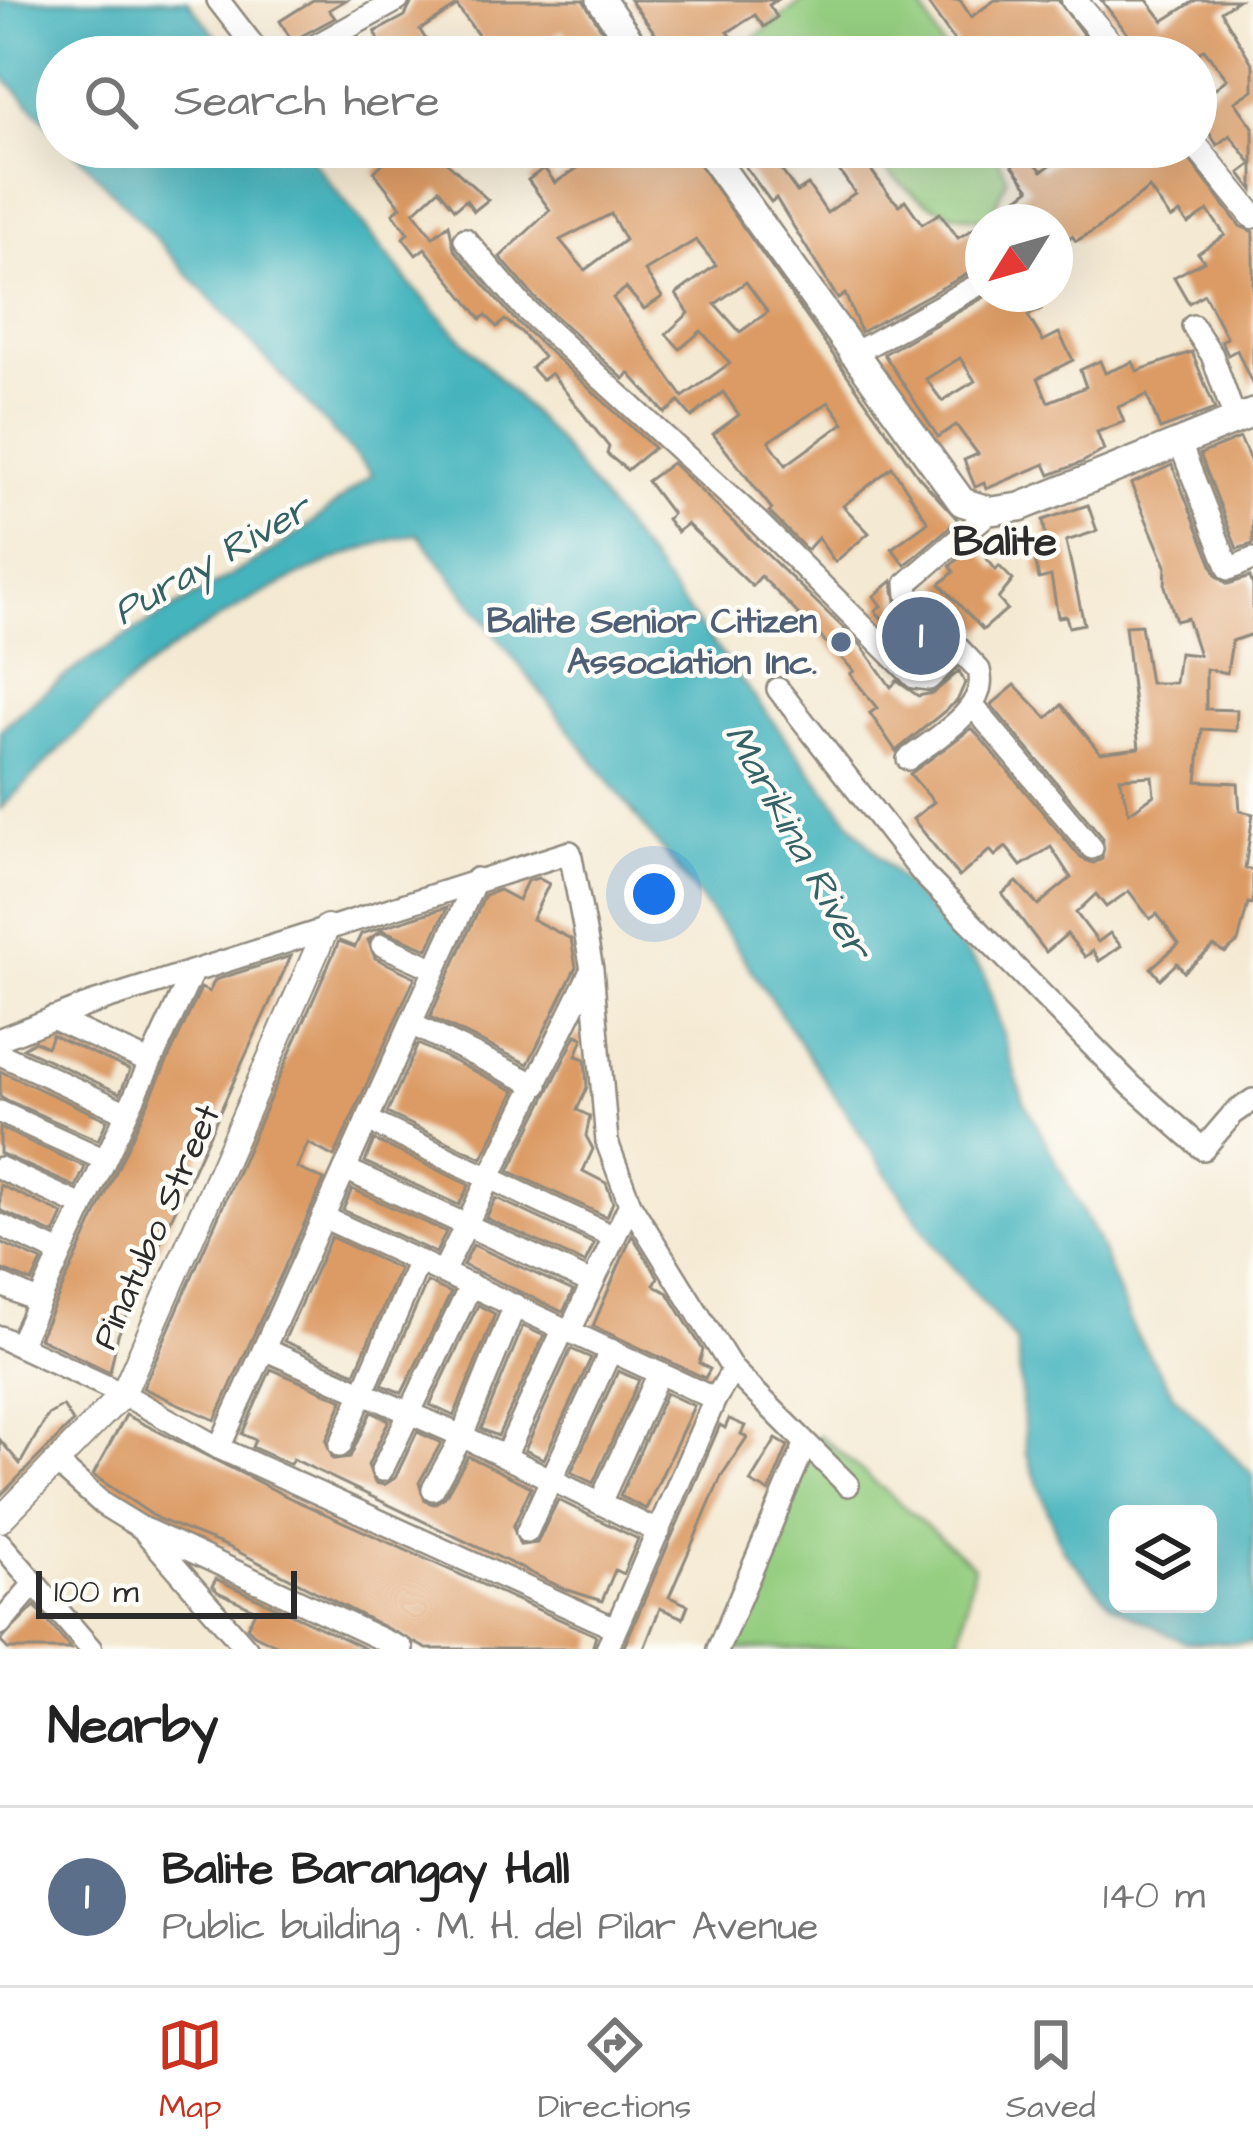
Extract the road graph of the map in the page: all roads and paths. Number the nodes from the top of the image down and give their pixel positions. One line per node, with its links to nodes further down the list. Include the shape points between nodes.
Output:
1 (218, 0): 5 (street)
2 (398, 0): 6 (street)
3 (601, 0): 7 (main road)
4 (1074, 0): 8 (street)
5 (246, 36)
6 (333, 36)
7 (626, 36)
8 (1104, 36)
9 (720, 168): 15 (main road)
10 (1214, 168): 11 (street)
11 (1253, 216)
12 (465, 239): 20 (street, via 538,322 914,677 928,679)
13 (965, 292): 15 (street)
14 (1193, 326): 16 (street)
15 (851, 355): 18 (main road, via 950,491)
16 (1244, 416): 17 (main road)
17 (1179, 441): 18 (main road); 19 (street, via 1229,568)
18 (991, 512): 20 (street, via 907,583 908,595)
19 (1253, 559)
20 (959, 650): 22 (street, via 983,683)
21 (778, 688): 36 (street, via 923,874 1203,1149)
22 (973, 706): 23 (street); 24 (street)
23 (908, 759)
24 (1092, 848)
25 (476, 879): 26 (street); 28 (street); 29 (street, via 570,851)
26 (327, 927): 30 (street); 65 (street, Pinatubo Street)
27 (382, 945): 28 (street)
28 (435, 969): 32 (street)
29 (592, 969): 35 (street); 44 (street, via 607,1142)
30 (192, 973): 31 (street); 34 (street)
31 (52, 1018): 33 (street); 34 (street)
32 (411, 1024): 35 (street); 39 (street)
33 (1, 1045): 38 (street)
34 (149, 1062): 38 (street)
35 (537, 1085): 43 (street)
36 (1253, 1100)
37 (0, 1112): 40 (street)
38 (125, 1112): 40 (street)
39 (368, 1120): 42 (street); 43 (street)
40 (103, 1159): 45 (street)
41 (0, 1168): 45 (street)
42 (345, 1169): 46 (street); 48 (street)
43 (490, 1178): 48 (street); 49 (street)
44 (630, 1204): 49 (street); 62 (street)
45 (80, 1205): 50 (street)
46 (323, 1216): 51 (street); 60 (street)
47 (0, 1225): 50 (street)
48 (467, 1225): 52 (street); 53 (street)
49 (614, 1237): 53 (street)
50 (60, 1252): 56 (street)
51 (419, 1261): 52 (street); 64 (street)
52 (443, 1272): 55 (street)
53 (592, 1282): 58 (street)
54 (0, 1284): 56 (street)
55 (471, 1285): 57 (street); 67 (street)
56 (37, 1301): 59 (street)
57 (515, 1305): 58 (street); 68 (street)
58 (567, 1330): 61 (street); 72 (street)
59 (10, 1341): 65 (street)
60 (266, 1350): 64 (street); 71 (street)
61 (611, 1350): 63 (street); 75 (street)
62 (733, 1370): 66 (street); 69 (street)
63 (659, 1373): 66 (street); 78 (street)
64 (363, 1392): 67 (street); 70 (street)
65 (123, 1394): 71 (street); 73 (street, Pinatubo Street)
66 (715, 1399): 82 (street)
67 (413, 1414): 68 (street); 74 (street)
68 (461, 1436): 72 (street); 77 (street)
69 (806, 1445): 76 (street); 90 (street)
70 (340, 1446)
71 (219, 1448): 86 (street)
72 (505, 1456): 75 (street)
73 (56, 1462): 79 (street, Pinatubo Street); 80 (street)
74 (382, 1470)
75 (551, 1479): 78 (street); 81 (street)
76 (848, 1485)
77 (433, 1489)
78 (600, 1503): 82 (street)
79 (0, 1520)
80 (140, 1527): 88 (street); 89 (street)
81 (527, 1532)
82 (659, 1532): 86 (street)
83 (0, 1543): 84 (street)
84 (34, 1585): 85 (street); 87 (street)
85 (0, 1624)
86 (611, 1639)
87 (92, 1649)
88 (247, 1649)
89 (402, 1649)
90 (718, 1649)

